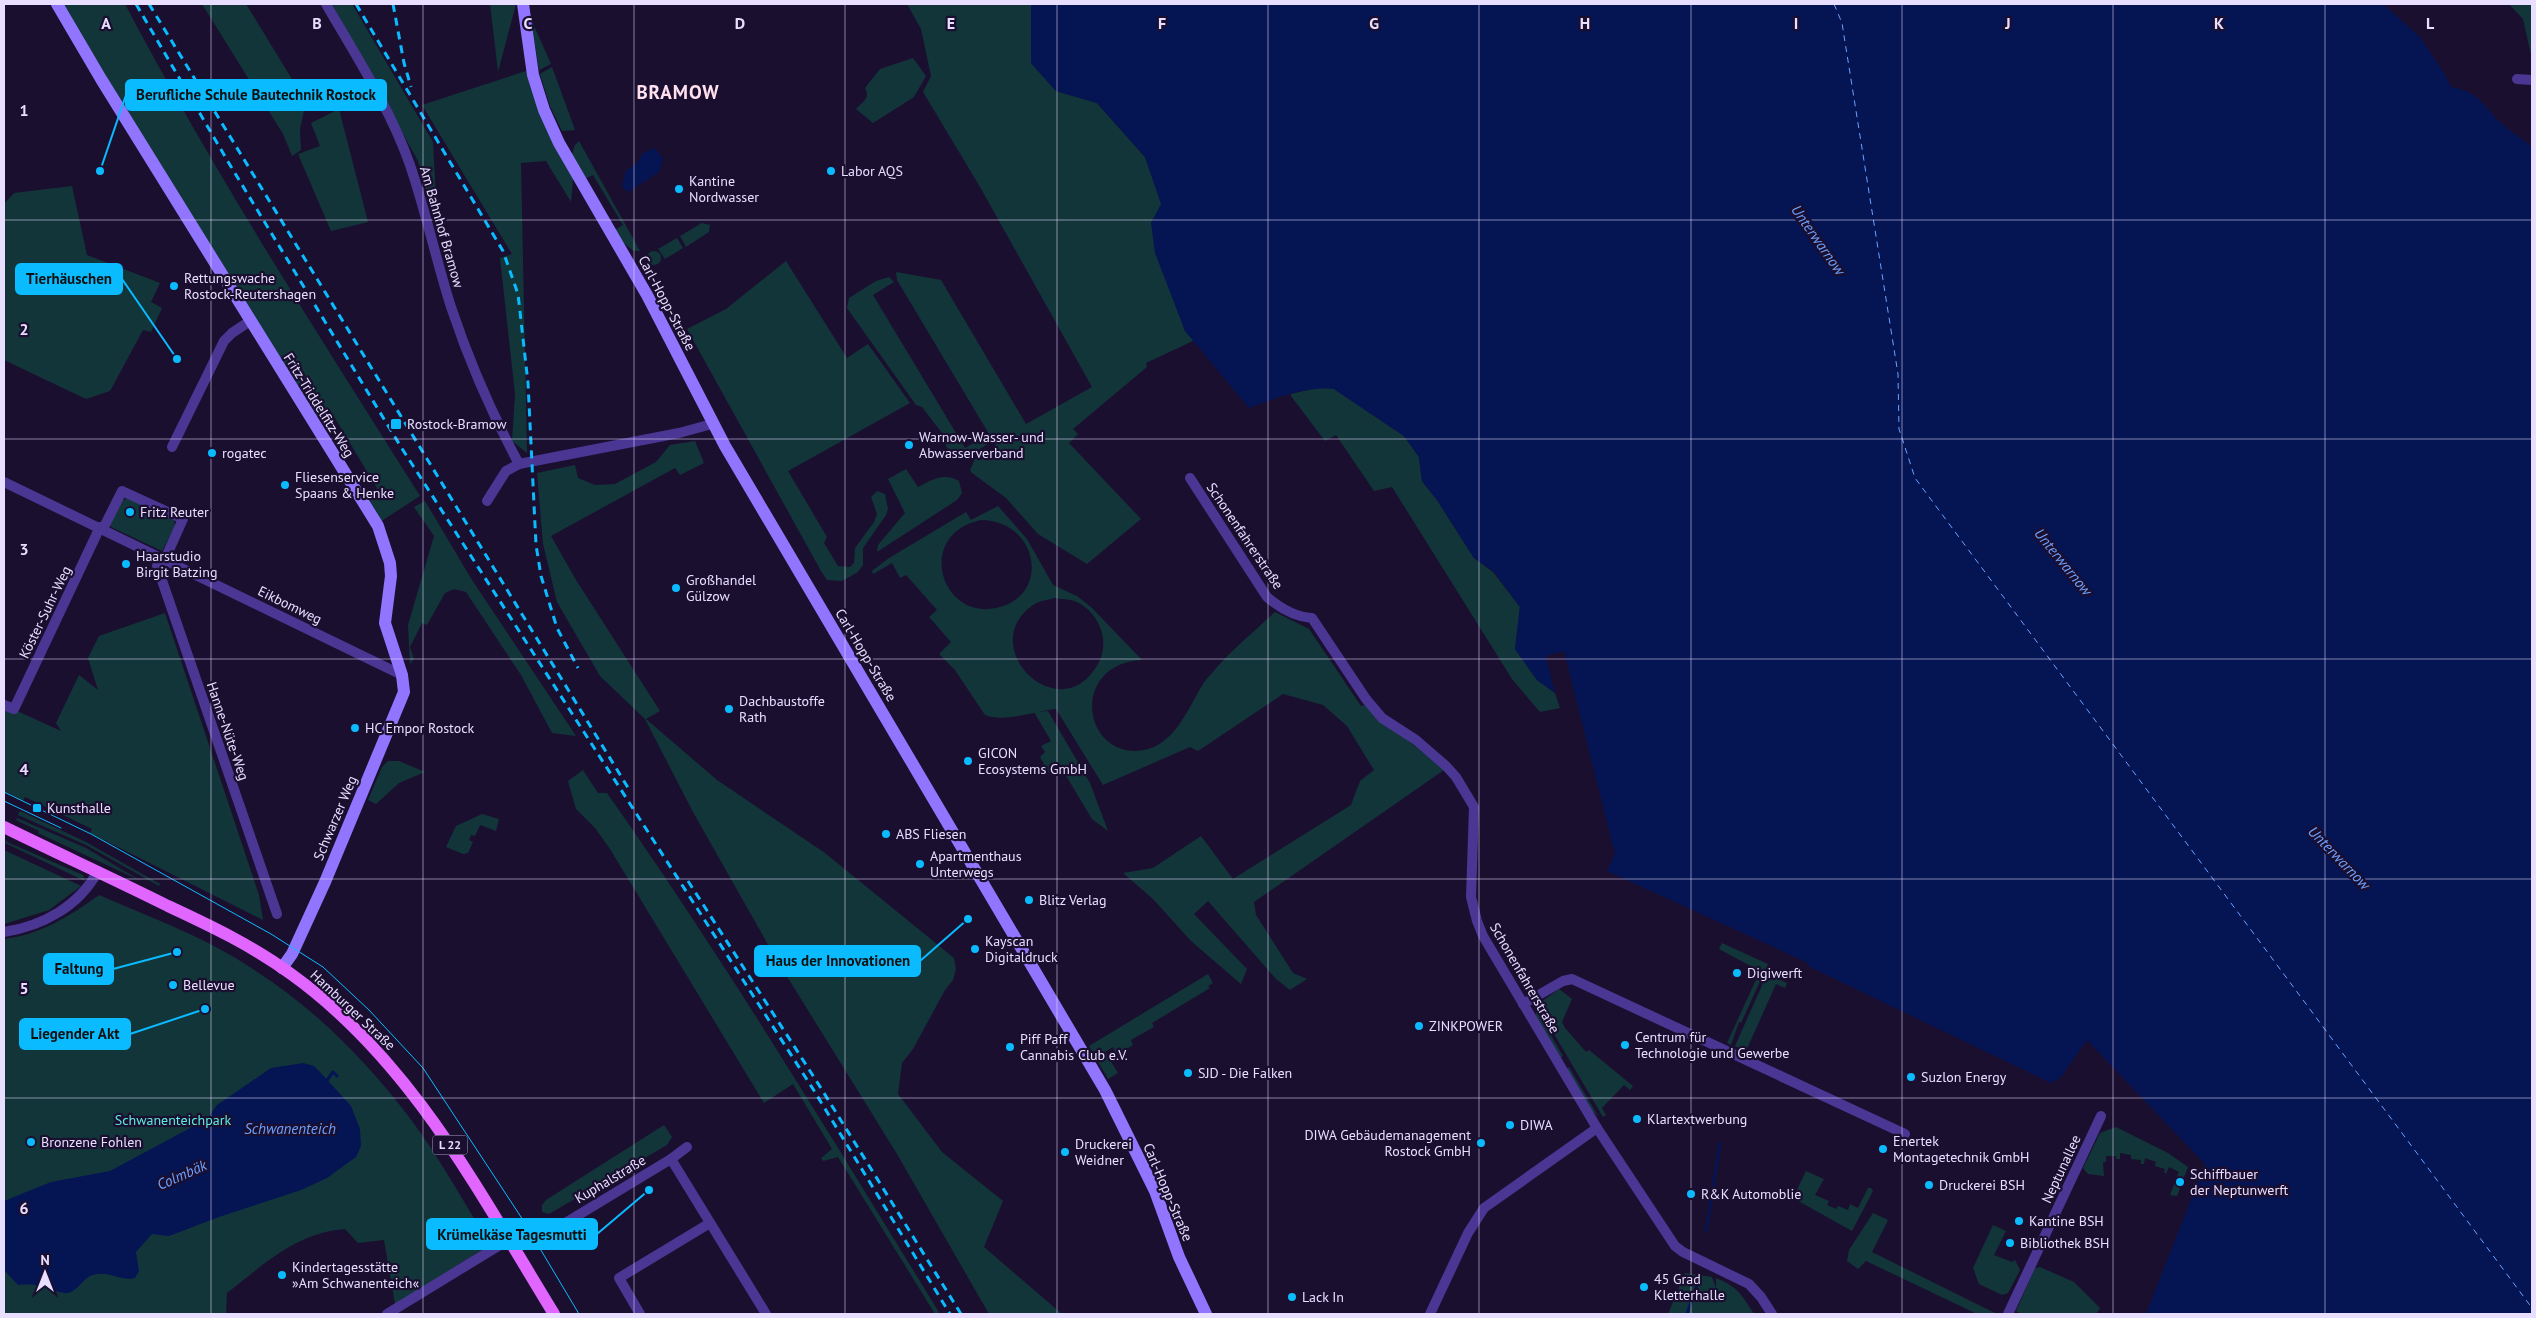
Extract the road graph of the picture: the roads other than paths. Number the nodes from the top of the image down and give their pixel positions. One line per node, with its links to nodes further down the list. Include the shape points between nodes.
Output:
1 (56, 4): 6 (street, Fritz-Triddelfitz-Weg)
2 (326, 4): 9 (street, Am Bahnhof Bramow, via 389,117 410,164 468,355)
3 (523, 4): 7 (street, Carl-Hopp-Straße, via 533,75 551,126 647,295)
4 (2517, 79): 5 (street)
5 (2532, 80)
6 (250, 321): 8 (street, via 224,341); 15 (street, Fritz-Triddelfitz-Weg, via 384,537 390,576 385,623)
7 (712, 424): 9 (street); 36 (street, Carl-Hopp-Straße, via 1105,1090 1155,1191 1179,1257)
8 (172, 447)
9 (519, 464): 12 (street, via 506,471)
10 (1190, 478): 22 (street, Schonenfahrerstraße, via 1267,597 1280,608 1302,618 1312,618 1366,700 1382,718 1416,740 1456,776 1474,807 1470,884 1476,921)
11 (4, 482): 13 (street, Eikbomweg)
12 (487, 501)
13 (102, 528): 14 (street, Eikbomweg); 14 (street, via 122,491 183,519); 16 (street, Köster-Suhr-Weg, via 14,709)
14 (163, 558): 15 (street, Eikbomweg); 19 (street, Hanne-Nüte-Weg, via 157,566)
15 (402, 675): 21 (street, Schwarzer Weg, via 404,692 308,920)
16 (4, 705)
17 (4, 827): 18 (main road, Hamburger Straße / L 22)
18 (98, 871): 20 (street, via 85,892 64,909 31,925); 21 (main road, Hamburger Straße / L 22, via 214,927)
19 (276, 914)
20 (4, 932)
21 (282, 968): 30 (main road, Hamburger Straße / L 22, via 335,1010 404,1081 442,1133)
22 (1523, 1004): 24 (street, Schonenfahrerstraße); 25 (street, via 1572,979)
23 (2101, 1116): 39 (street, Neptunallee)
24 (1597, 1128): 37 (street, via 1484,1208 1468,1233); 38 (street, Schonenfahrerstraße, via 1675,1246 1749,1284)
25 (1905, 1134)
26 (687, 1147): 27 (street, Kuphalstraße)
27 (671, 1159): 28 (street); 29 (street, Kuphalstraße)
28 (710, 1223): 34 (street, via 619,1278); 35 (street)
29 (547, 1234)
30 (508, 1240): 31 (street); 33 (main road, Hamburger Straße / L 22)
31 (401, 1311): 32 (street)
32 (387, 1314)
33 (554, 1314)
34 (640, 1314)
35 (766, 1314)
36 (1206, 1314)
37 (1430, 1314)
38 (1772, 1314)
39 (2008, 1314)

